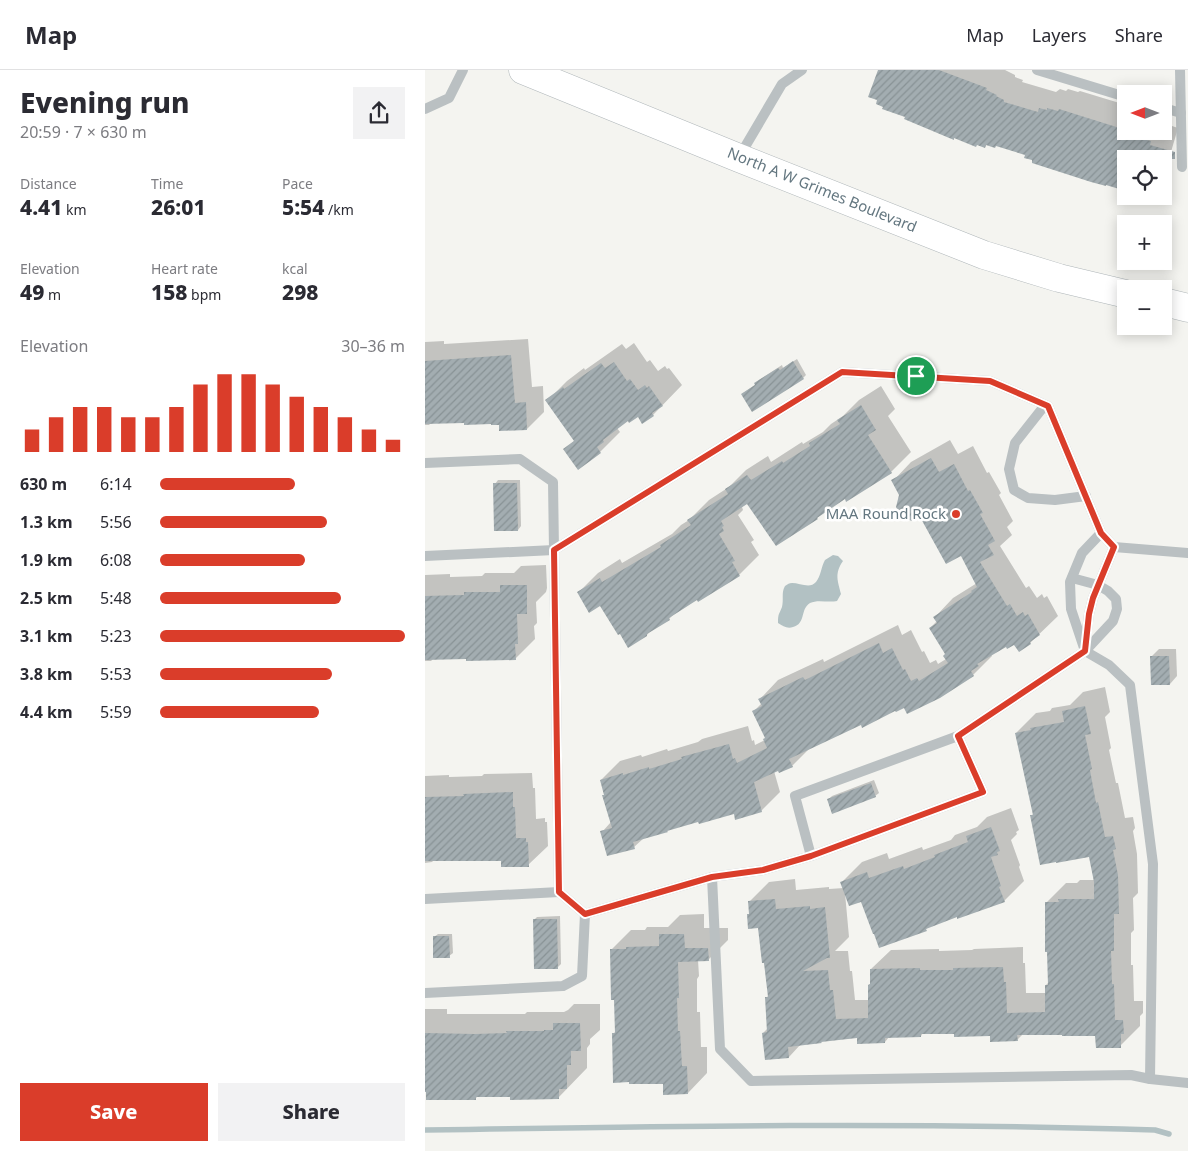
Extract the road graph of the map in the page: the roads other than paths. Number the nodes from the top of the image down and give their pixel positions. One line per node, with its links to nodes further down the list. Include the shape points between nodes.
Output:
1 (463, 70): 7 (lane, via 449,98)
2 (523, 70): 10 (main road, North A W Grimes Boulevard)
3 (802, 70): 10 (lane, via 782,84)
4 (1037, 70): 6 (lane)
5 (1180, 70): 9 (lane)
6 (1117, 94)
7 (425, 109)
8 (1173, 111): 9 (lane)
9 (1181, 113): 11 (lane)
10 (739, 158): 12 (main road, North A W Grimes Boulevard, via 984,255)
11 (1182, 167)
12 (1117, 292)
13 (1172, 304): 14 (main road)
14 (1188, 308)
15 (1045, 405): 17 (lane); 17 (lane, via 1015,443 1009,469 1014,490 1027,498 1055,500); 20 (lane, via 990,381 842,372)
16 (425, 463): 20 (lane, via 521,459 553,482)
17 (1086, 496): 18 (lane)
18 (1101, 533): 19 (lane); 23 (lane, via 1082,553)
19 (1114, 547): 21 (lane); 24 (lane)
20 (554, 550): 22 (lane); 29 (lane)
21 (1188, 553)
22 (425, 556)
23 (1071, 578): 24 (lane); 25 (lane, via 1071,610)
24 (1098, 585): 25 (lane, via 1089,614); 25 (lane, via 1116,599 1117,609 1113,621)
25 (1085, 651): 26 (lane); 33 (lane, via 1109,665 1130,685 1153,864)
26 (958, 736): 27 (lane, via 795,796); 27 (lane, via 983,792)
27 (811, 856): 28 (lane, via 763,870)
28 (712, 877): 31 (lane); 33 (lane, via 719,1049 751,1081 1131,1076)
29 (559, 892): 30 (lane); 31 (lane)
30 (425, 899)
31 (585, 914): 32 (lane, via 582,976 563,986)
32 (425, 992)
33 (1150, 1079): 34 (lane)
34 (1188, 1083)

